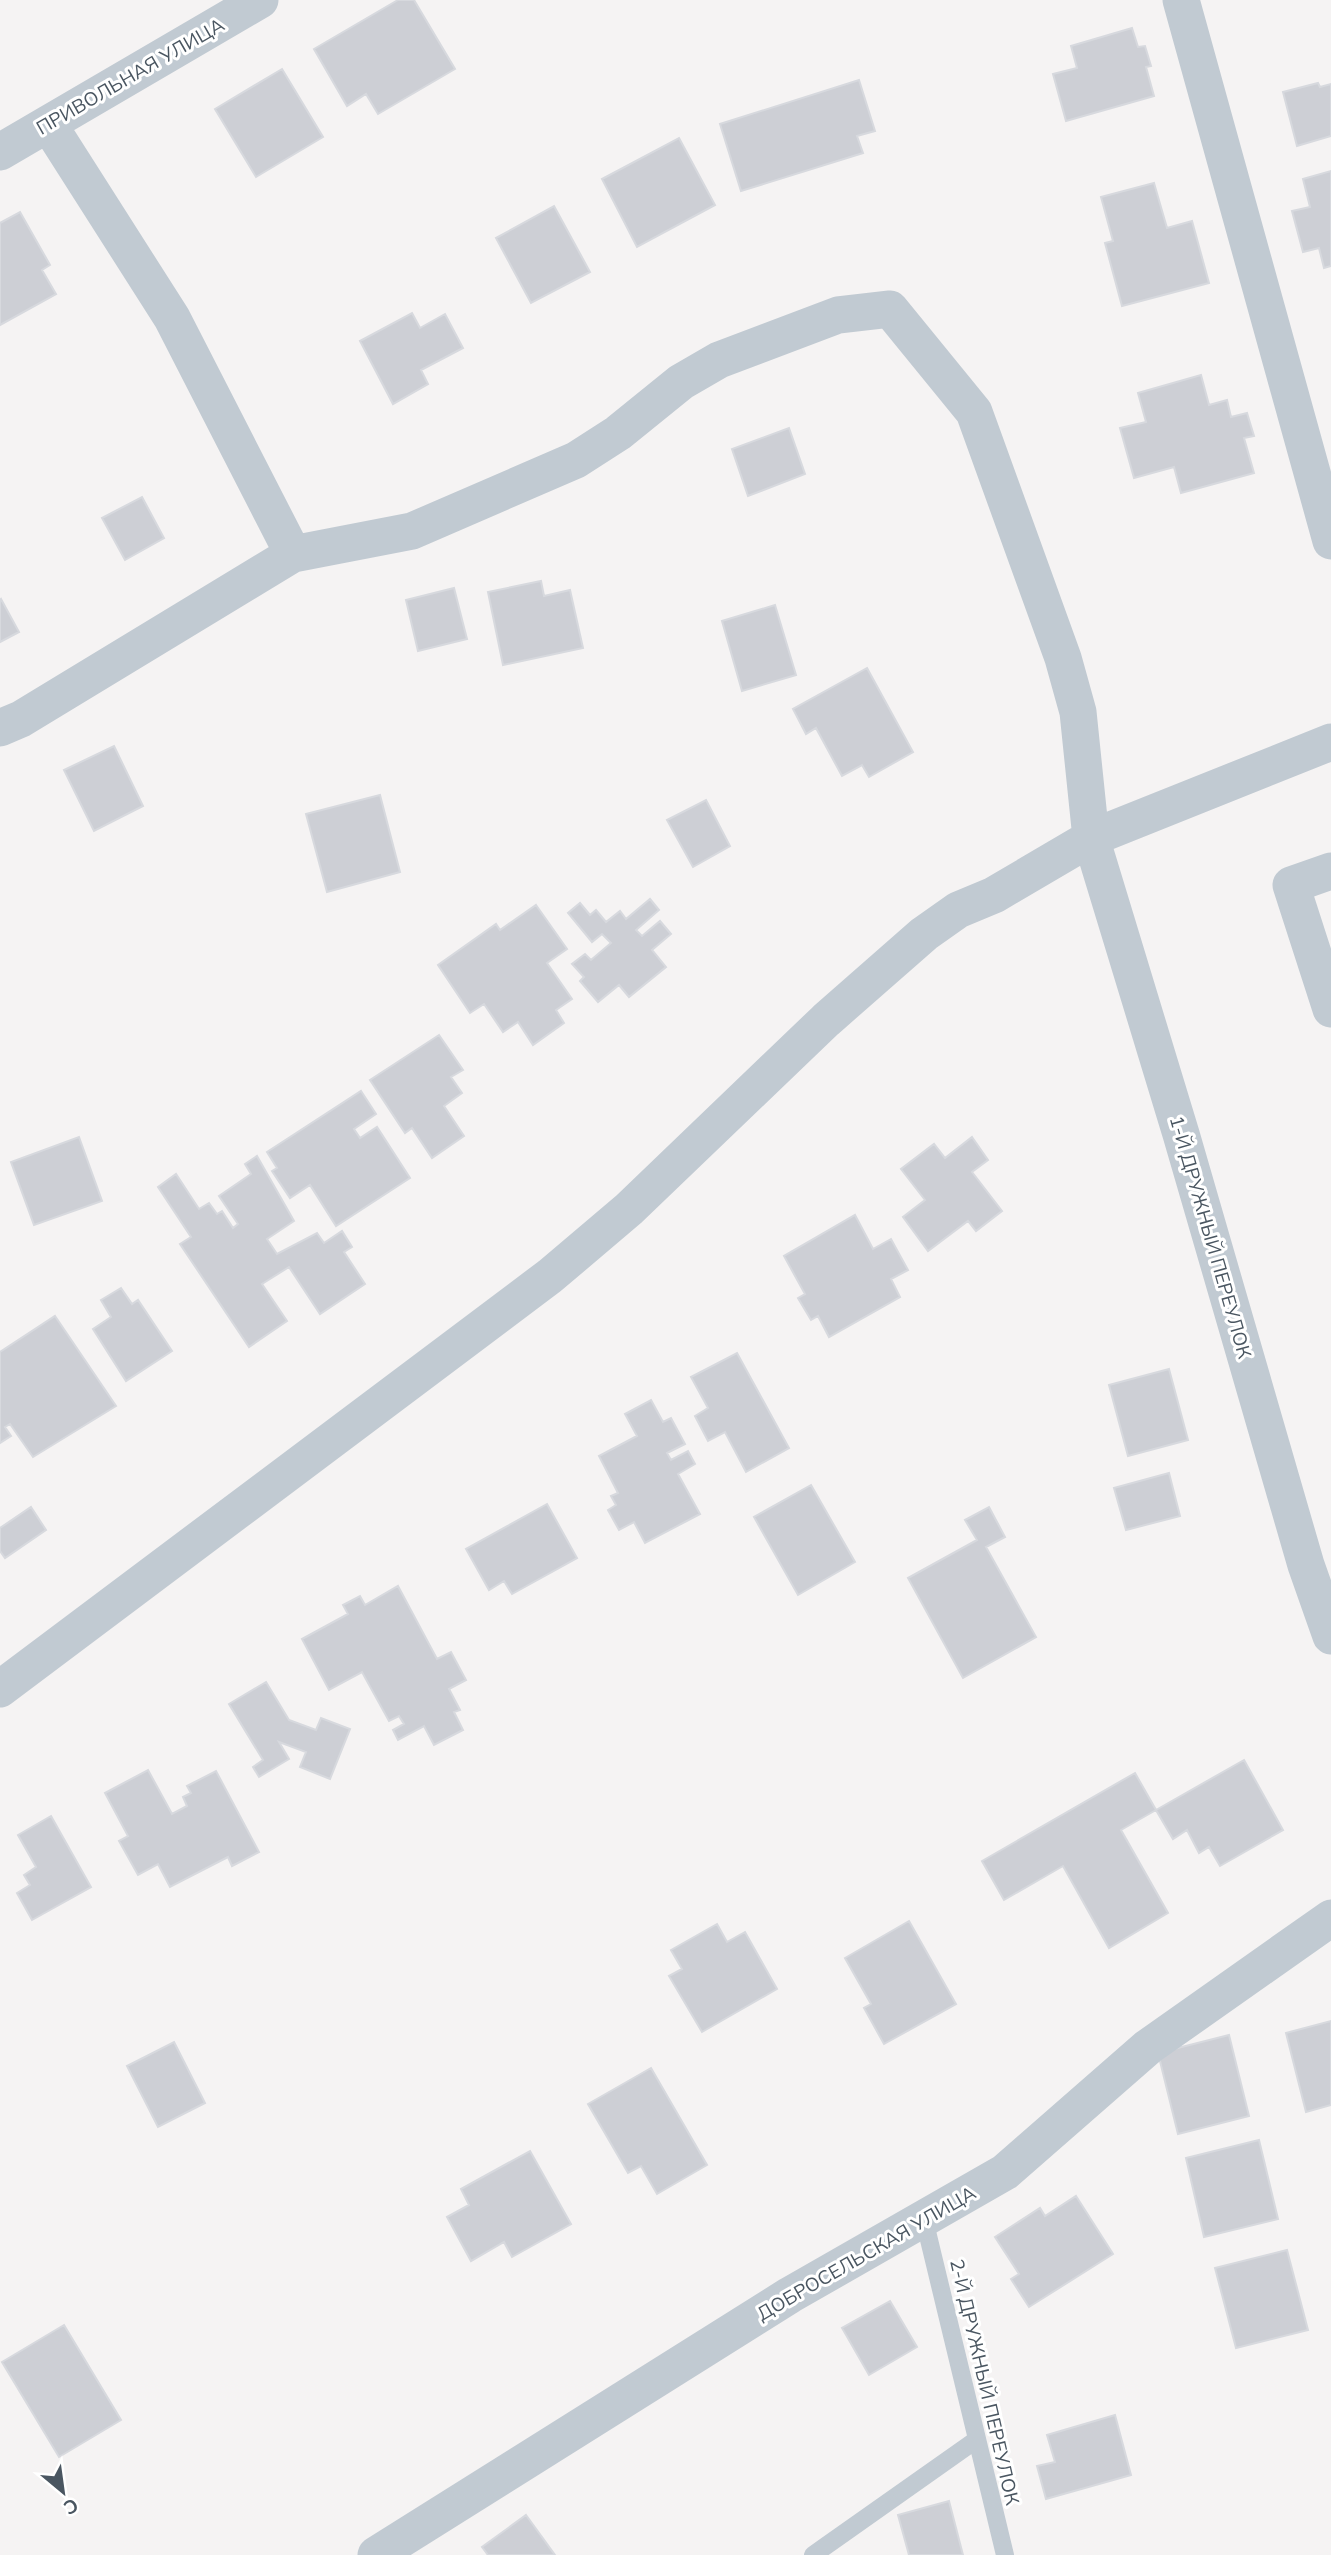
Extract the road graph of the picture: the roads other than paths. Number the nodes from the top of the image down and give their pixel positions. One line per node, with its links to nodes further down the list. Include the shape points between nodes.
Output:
1 (260, 0): 3 (street, ПРИВОЛЬНАЯ УЛИЦА)
2 (1181, 0): 5 (street)
3 (49, 125): 4 (street, ПРИВОЛЬНАЯ УЛИЦА); 6 (street, via 172,318)
4 (0, 152)
5 (1331, 541)
6 (293, 554): 7 (street); 9 (street, 1-Й ДРУЖНЫЙ ПЕРЕУЛОК, via 412,531 576,460 681,382 719,360 838,315 890,309 974,412 992,456 1078,712)
7 (0, 728)
8 (1331, 742): 9 (street)
9 (1091, 838): 12 (street, 1-Й ДРУЖНЫЙ ПЕРЕУЛОК); 13 (street, via 994,895 958,910 924,934 765,1076 629,1209 550,1276)
10 (1331, 871): 11 (street, via 1291,885)
11 (1331, 1009)
12 (1331, 1636)
13 (0, 1689)
14 (1331, 1918): 15 (street, ДОБРОСЕЛЬСКАЯ УЛИЦА, via 1148,2047 1005,2172)
15 (924, 2219): 16 (lane, 2-Й ДРУЖНЫЙ ПЕРЕУЛОК); 17 (street, ДОБРОСЕЛЬСКАЯ УЛИЦА, via 790,2295)
16 (975, 2440): 18 (lane); 19 (lane, 2-Й ДРУЖНЫЙ ПЕРЕУЛОК)
17 (376, 2555)
18 (813, 2555)
19 (1005, 2555)

